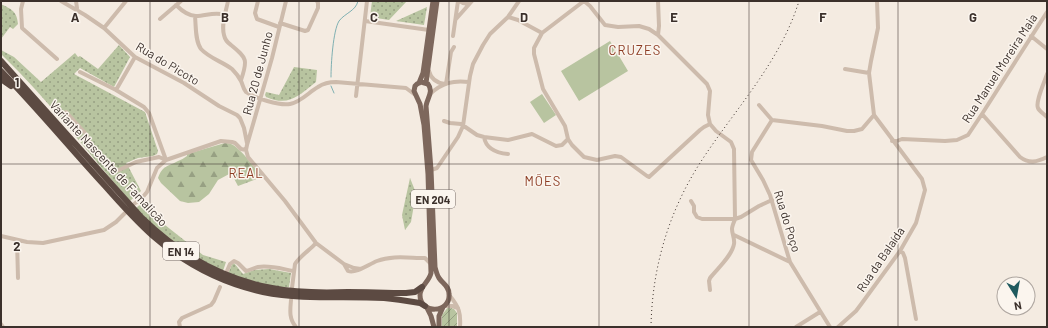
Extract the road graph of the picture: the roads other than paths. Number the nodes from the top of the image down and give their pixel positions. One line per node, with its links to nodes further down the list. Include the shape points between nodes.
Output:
1 (61, 1): 20 (street, Rua do Picoto)
2 (76, 1): 20 (street)
3 (126, 1): 29 (street)
4 (181, 1): 19 (street)
5 (228, 1): 22 (street)
6 (258, 1): 28 (street, via 255,14 257,19)
7 (286, 1): 28 (street, Rua 20 de Junho)
8 (317, 1): 28 (street, via 318,8 307,31)
9 (368, 1): 27 (street)
10 (433, 1): 30 (main road)
11 (437, 1): 40 (main road, EN 204)
12 (459, 1): 17 (street); 26 (street)
13 (519, 1): 24 (street)
14 (584, 1): 31 (street); 32 (street, via 605,25 639,26)
15 (658, 1): 32 (street)
16 (877, 1): 44 (street, via 878,28)
17 (471, 2): 26 (street)
18 (22, 3): 38 (street, via 23,29)
19 (176, 5): 23 (street); 25 (street)
20 (76, 10): 29 (street, Rua do Picoto)
21 (1047, 12): 34 (street, Rua Manuel Moreira Maia)
22 (225, 15): 23 (street, via 214,13); 47 (street, via 223,24 226,41 243,55 245,62)
23 (195, 16): 47 (street, via 201,48 232,70)
24 (508, 17): 31 (street); 48 (street, via 483,45 473,64)
25 (160, 19)
26 (455, 19): 33 (street)
27 (365, 21): 30 (street); 51 (street)
28 (280, 25): 59 (street, Rua 20 de Junho)
29 (104, 28): 37 (street, Rua do Picoto)
30 (428, 30): 49 (main road, via 423,73)
31 (542, 33): 72 (street, via 534,48 534,54 543,89 565,126)
32 (658, 35): 67 (street, via 707,84 710,91)
33 (453, 36)
34 (1031, 36): 36 (street); 62 (street, Rua Manuel Moreira Maia)
35 (454, 46): 52 (street)
36 (1047, 49)
37 (135, 57): 54 (street); 69 (street, Rua do Picoto, via 236,115)
38 (57, 59)
39 (1, 61): 98 (highway, Variante Nascente de Famalicão / EN 14, via 142,218 180,250 204,264 228,276 288,291 410,293)
40 (428, 69): 50 (main road, EN 204); 52 (street, via 433,80)
41 (846, 69): 44 (street)
42 (1, 71): 55 (highway, Variante Nascente de Famalicão / EN 14)
43 (80, 72): 54 (street)
44 (869, 74): 63 (street)
45 (1047, 74): 64 (street, via 1037,105)
46 (1, 79): 55 (highway)
47 (241, 80): 59 (street, via 246,92)
48 (469, 82): 52 (street); 68 (street)
49 (418, 83): 50 (main road); 53 (street); 56 (main road, via 414,89)
50 (426, 83): 57 (main road, EN 204, via 431,89)
51 (357, 84): 53 (street); 58 (street); 59 (street, via 329,82 290,104 278,104)
52 (446, 84): 57 (street)
53 (406, 88): 56 (street)
54 (116, 90): 78 (street, via 149,113)
55 (22, 94): 104 (highway, Variante Nascente de Famalicão / EN 14, via 139,222 165,245 210,274 246,288 274,294 313,298 385,298 420,303)
56 (415, 95): 57 (main road, via 421,99); 90 (main road, EN 204, via 424,124)
57 (430, 95): 79 (main road, EN 204, via 426,106)
58 (356, 96)
59 (261, 99): 70 (street, Rua 20 de Junho)
60 (759, 105): 65 (street)
61 (66, 112): 78 (street, via 86,134 102,161 114,171 136,162 159,157)
62 (982, 114): 73 (street, Rua Manuel Moreira Maia, via 968,134 957,140); 77 (street, via 1023,160 1036,162)
63 (874, 115): 65 (street, via 862,129 854,131); 73 (street, Rua da Balaída)
64 (1047, 117)
65 (772, 120): 80 (street, Rua do Poço, via 752,152 751,160)
66 (444, 121): 68 (street)
67 (710, 124): 72 (street, via 700,130 649,177 621,157 597,160 584,157); 84 (street, via 731,142 734,149)
68 (463, 126): 71 (street); 79 (street, via 437,168)
69 (244, 128): 70 (street, Rua do Picoto); 74 (street, Rua do Picoto)
70 (250, 134): 74 (street, Rua 20 de Junho)
71 (484, 138): 72 (street, via 508,140 532,134 556,146 562,145); 76 (street, via 491,150)
72 (568, 139)
73 (892, 141): 89 (street, Rua da Balaída, via 922,179 926,190 916,223)
74 (247, 145): 75 (street, Rua 20 de Junho)
75 (246, 150): 78 (street, via 235,143 221,141); 88 (street, via 248,157)
76 (508, 154)
77 (1047, 157)
78 (166, 160): 82 (street, via 157,168 147,192)
79 (431, 170): 97 (main road, EN 204, via 435,266)
80 (772, 200): 84 (street); 92 (street, Rua do Poço)
81 (691, 201): 84 (street, via 694,212 702,219)
82 (134, 204)
83 (124, 213): 87 (street, via 116,222 100,232 43,243)
84 (734, 219): 85 (street)
85 (734, 235): 92 (street); 101 (street, via 734,244 730,252 710,278)
86 (1, 236): 87 (street)
87 (17, 240): 96 (street)
88 (316, 243): 91 (street, via 344,264 348,271 361,269 389,257); 95 (street, via 297,261)
89 (900, 251): 108 (street, via 905,258); 118 (street, Rua da Balaída, via 856,311)
90 (430, 252): 91 (street); 93 (main road, EN 204)
91 (425, 258): 93 (street)
92 (790, 262): 107 (street, Rua do Poço)
93 (431, 264): 98 (main road, EN 204, via 431,276)
94 (227, 271): 95 (street, via 230,264 235,261 246,271 258,267)
95 (293, 271): 100 (street)
96 (18, 278)
97 (442, 282): 98 (main road, EN 14, via 434,280); 102 (main road, via 448,288)
98 (424, 285): 104 (main road, via 420,299)
99 (220, 287): 111 (street, via 211,305 182,318 179,322)
100 (292, 288)
101 (710, 290)
102 (450, 296): 105 (main road); 106 (street)
103 (291, 300): 112 (street, via 290,317)
104 (426, 307): 105 (main road, EN 14, via 435,310); 113 (main road)
105 (444, 307): 106 (street, via 452,306); 114 (main road, via 439,316)
106 (458, 309): 115 (street)
107 (820, 312): 116 (street); 117 (street, Rua do Poço)
108 (916, 319)
109 (1, 324): 110 (street)
110 (3, 327)
111 (180, 327)
112 (296, 327)
113 (434, 327)
114 (439, 327)
115 (460, 327)
116 (796, 327)
117 (830, 327)
118 (838, 327)

